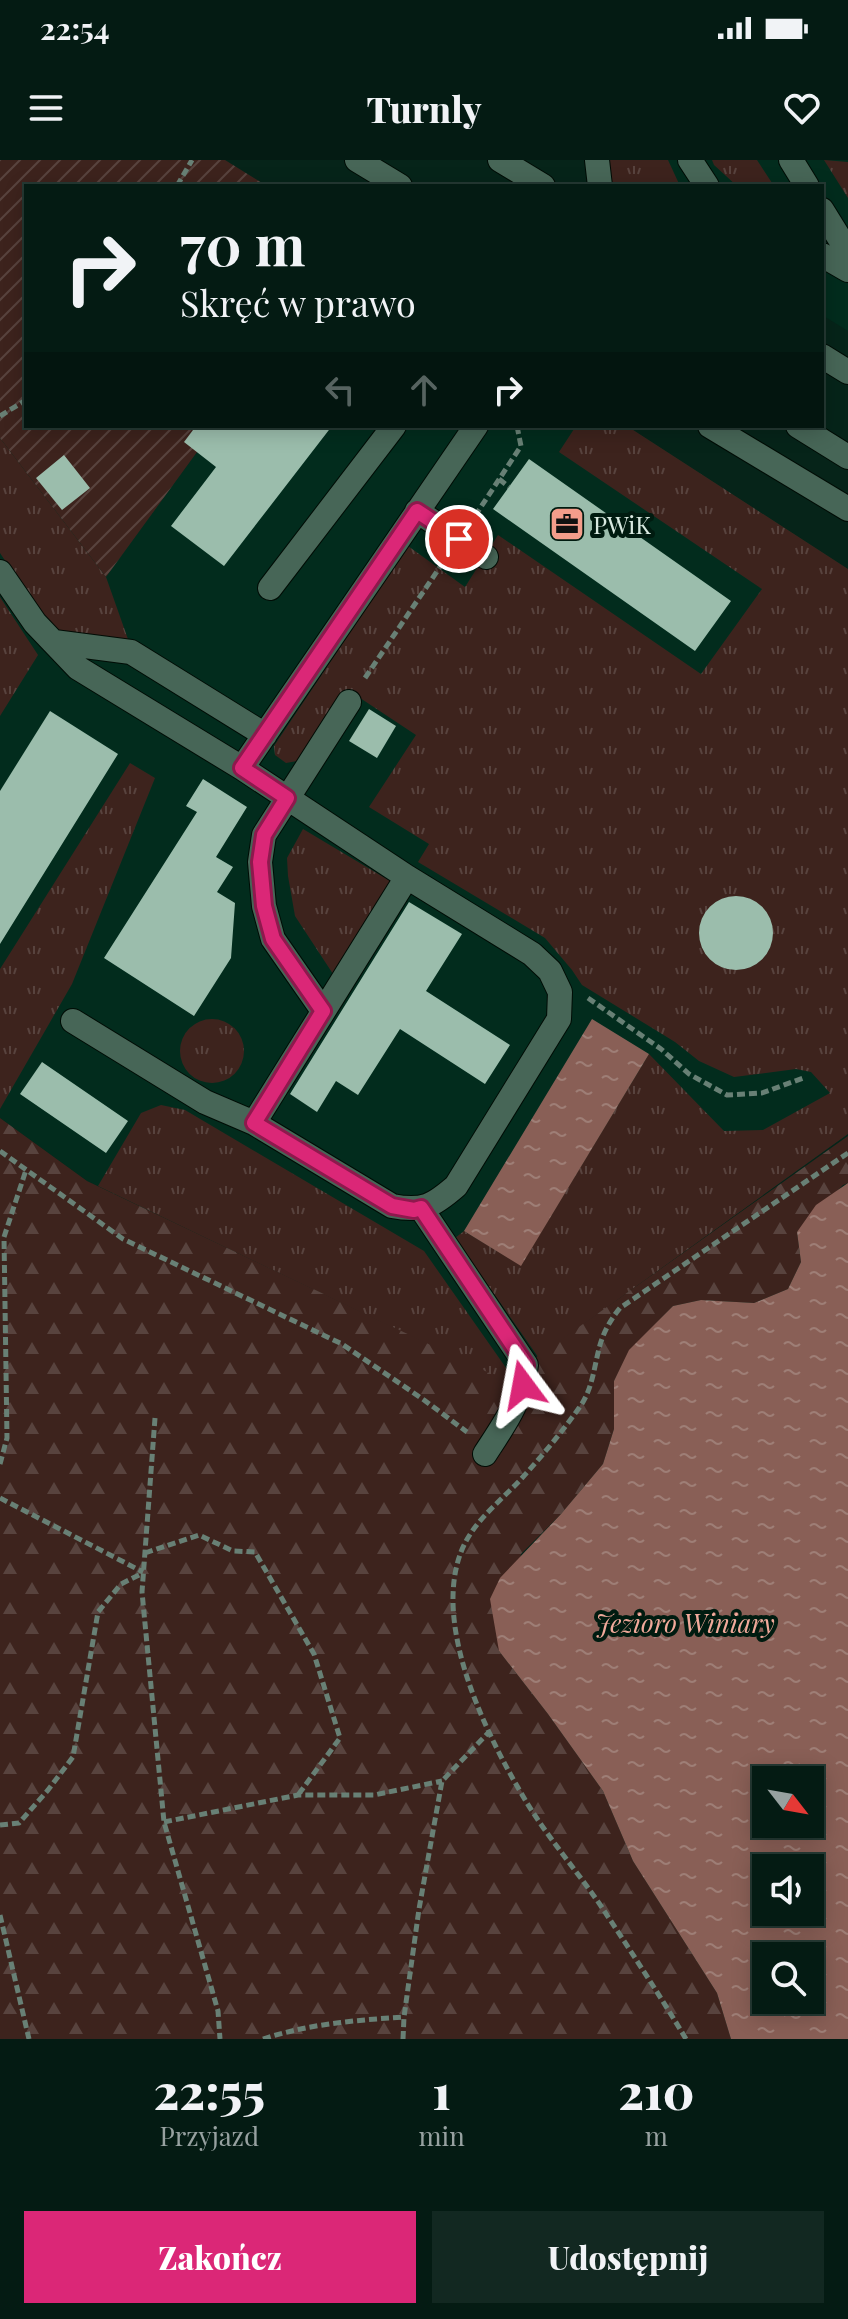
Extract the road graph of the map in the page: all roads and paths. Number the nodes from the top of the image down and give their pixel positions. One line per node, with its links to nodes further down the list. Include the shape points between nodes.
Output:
1 (192, 160): 7 (path)
2 (357, 160): 8 (street)
3 (500, 160): 9 (street)
4 (597, 160): 10 (street)
5 (690, 160): 11 (street)
6 (791, 160): 12 (street)
7 (178, 184)
8 (397, 184)
9 (540, 184)
10 (600, 184)
11 (706, 184)
12 (806, 184)
13 (824, 213): 14 (street)
14 (848, 252)
15 (824, 256): 16 (street)
16 (848, 270)
17 (824, 357): 18 (street)
18 (848, 372)
19 (24, 401): 20 (path)
20 (0, 416)
21 (392, 428): 32 (street)
22 (475, 428): 29 (street)
23 (713, 428): 28 (street)
24 (801, 428): 25 (street)
25 (848, 457)
26 (499, 479): 27 (path)
27 (509, 487)
28 (848, 509)
29 (417, 511): 30 (street); 35 (street)
30 (486, 557)
31 (0, 572): 33 (street)
32 (270, 588)
33 (54, 642): 35 (street, via 131,652); 36 (street, via 78,668)
34 (349, 702): 37 (street)
35 (265, 735): 36 (street)
36 (242, 768): 37 (street)
37 (287, 798): 38 (street); 40 (street, via 264,835 264,906 273,939)
38 (407, 877): 39 (street, via 532,954 550,971); 40 (street)
39 (560, 992): 42 (path, via 590,999 689,1074 727,1095 762,1093); 47 (street, via 559,1019 456,1186)
40 (323, 1011): 43 (street)
41 (73, 1021): 43 (street, via 205,1102)
42 (806, 1077)
43 (254, 1123): 47 (street, via 392,1206)
44 (0, 1151): 46 (path)
45 (848, 1153): 51 (path, via 620,1308 605,1331 581,1406)
46 (26, 1170): 49 (path, via 123,1239 342,1344 445,1416); 50 (path, via 4,1237 7,1438)
47 (421, 1208): 49 (street, via 526,1365 516,1406)
48 (155, 1418): 53 (path)
49 (485, 1454): 51 (path)
50 (0, 1464)
51 (521, 1480): 55 (path, via 469,1534 454,1574 452,1600 461,1662)
52 (0, 1498): 54 (path)
53 (145, 1553): 54 (path); 57 (path, via 199,1535 233,1551 255,1552 314,1654 340,1738)
54 (144, 1572): 58 (path); 59 (path, via 121,1584 98,1612 73,1757 19,1823)
55 (489, 1732): 56 (path); 66 (path, via 528,1805)
56 (442, 1781): 57 (path, via 374,1795); 61 (path)
57 (298, 1795): 58 (path)
58 (164, 1822): 63 (path, via 218,2011)
59 (0, 1825)
60 (0, 1915): 62 (path)
61 (404, 2017): 64 (path); 65 (path)
62 (29, 2039)
63 (220, 2039)
64 (263, 2039)
65 (403, 2039)
66 (686, 2039)

